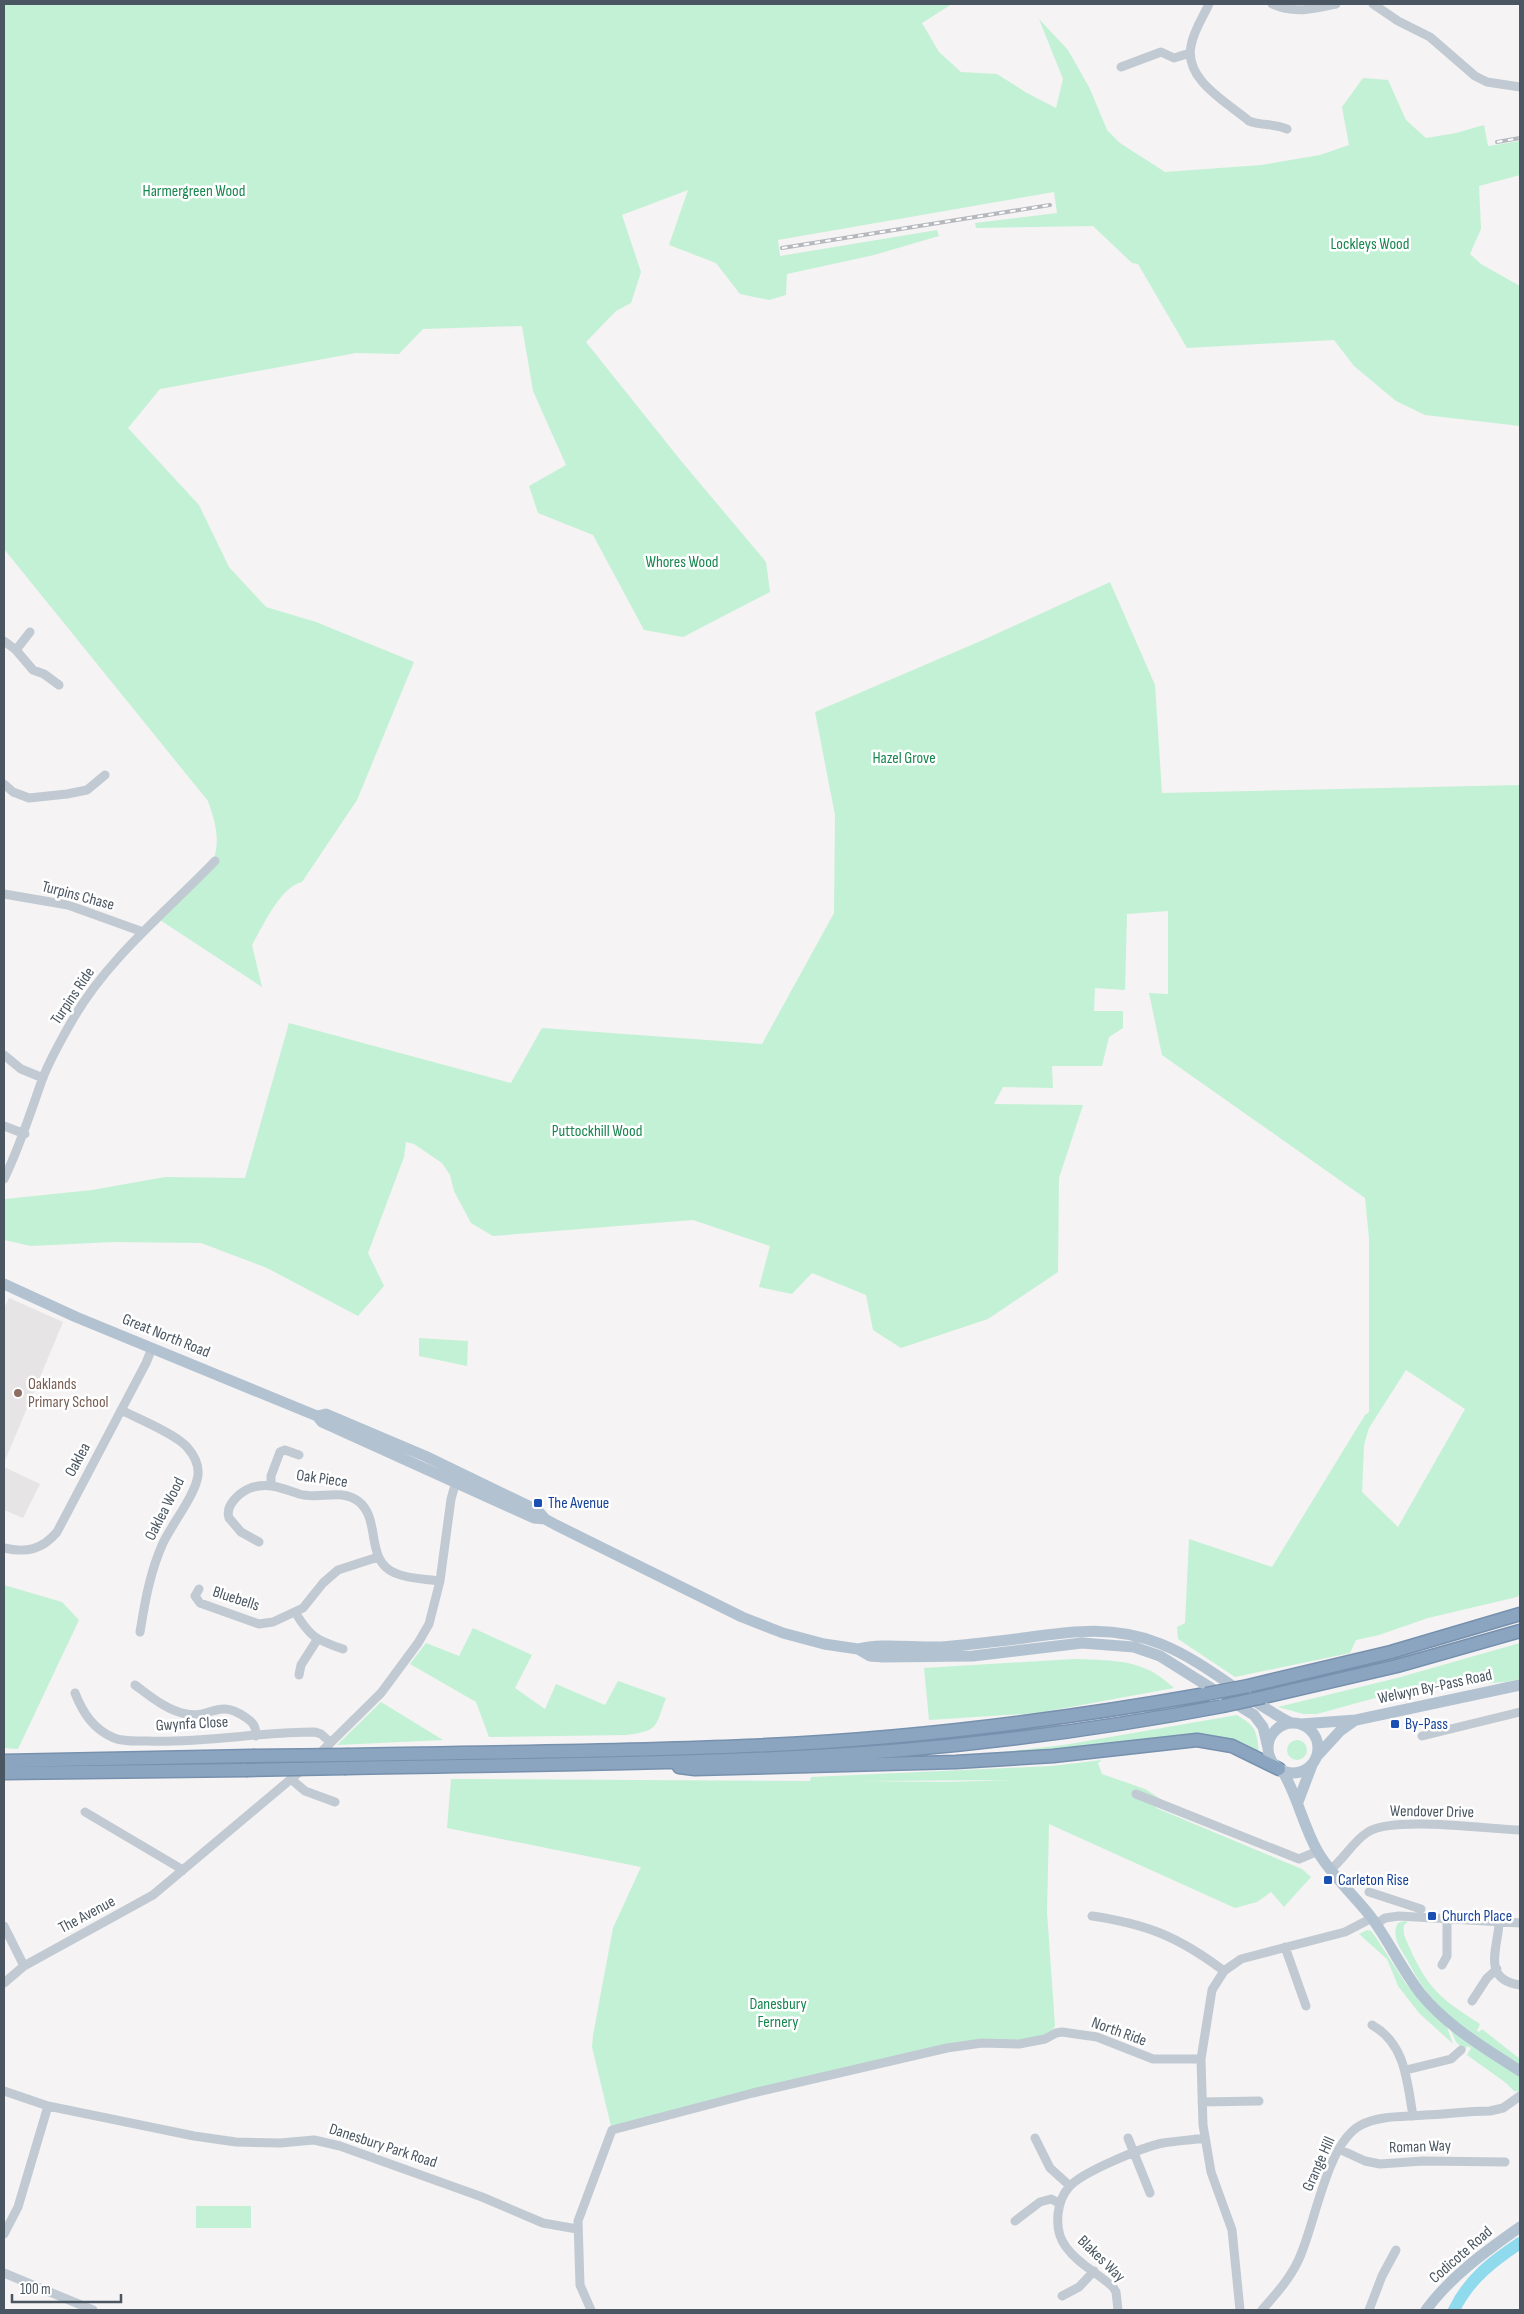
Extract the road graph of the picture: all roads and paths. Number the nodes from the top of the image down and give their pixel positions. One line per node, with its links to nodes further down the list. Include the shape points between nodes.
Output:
1 (1209, 4): 5 (street, via 1193,38)
2 (1272, 4): 3 (street, via 1299,11)
3 (1336, 4)
4 (1373, 4): 7 (street, via 1430,37 1475,76 1487,82)
5 (1190, 53): 6 (street, via 1174,58 1161,52); 8 (street, via 1197,75 1222,100 1256,124 1273,123)
6 (1121, 67)
7 (1520, 86)
8 (1286, 129)
9 (30, 632): 11 (street)
10 (4, 641): 11 (street)
11 (16, 650): 12 (street, via 34,670)
12 (59, 685)
13 (105, 775): 14 (street, via 87,790 29,798 13,792)
14 (4, 784)
15 (215, 861): 17 (street, Turpins Ride)
16 (4, 894): 17 (street, Turpins Chase, via 68,905)
17 (143, 932): 19 (street, Turpins Ride, via 74,1017)
18 (4, 1056): 19 (street, via 21,1069)
19 (43, 1078): 21 (street, Turpins Ride)
20 (4, 1126): 21 (street)
21 (25, 1134): 22 (street, Turpins Ride)
22 (4, 1179)
23 (4, 1284): 24 (main road, Great North Road)
24 (152, 1348): 25 (street, Oaklea); 27 (main road, Great North Road)
25 (121, 1410): 30 (street, Oaklea, via 49,1541 27,1551); 37 (street, Oaklea Wood, via 180,1440 190,1451 198,1469 193,1491 164,1542 150,1576)
26 (299, 1455): 28 (street, via 285,1450 280,1452 271,1476)
27 (458, 1477): 32 (street, The Avenue, via 451,1499); 40 (main road, Great North Road, via 534,1518 545,1519 742,1617 783,1633)
28 (271, 1486): 29 (street, via 252,1488 239,1494 227,1512 241,1532); 31 (street, Oak Piece, via 306,1495 341,1494 358,1501 370,1521)
29 (259, 1542)
30 (4, 1548)
31 (378, 1557): 32 (street, via 396,1574); 34 (street, Bluebells, via 338,1570 303,1608)
32 (440, 1581): 50 (street, The Avenue, via 429,1624 418,1642 381,1693)
33 (198, 1589): 34 (street, Bluebells, via 195,1596 200,1603 259,1624 273,1622)
34 (295, 1612): 38 (street, via 304,1628)
35 (1520, 1614): 55 (highway, bridge, via 1391,1652 1248,1686 1128,1708 975,1729 747,1746)
36 (1520, 1631): 54 (highway, bridge, via 1397,1666 1264,1697 1056,1734 910,1749 750,1759)
37 (140, 1632)
38 (317, 1640): 39 (street); 41 (street, via 301,1665)
39 (343, 1649)
40 (858, 1649): 47 (main road, via 870,1646 941,1647 1081,1630 1137,1635 1187,1657 1258,1704); 51 (main road, via 870,1656 942,1658 1082,1643 1134,1647 1160,1656 1254,1715 1263,1727)
41 (299, 1675)
42 (135, 1685): 48 (street, via 167,1707 186,1714 226,1708 241,1714 252,1721)
43 (1520, 1685): 46 (main road, Welwyn By-Pass Road)
44 (75, 1694): 48 (street, Gwynfa Close, via 90,1723 113,1738 167,1742)
45 (1520, 1712): 49 (street)
46 (1356, 1720): 47 (main road, Welwyn By-Pass Road); 52 (main road, Welwyn By-Pass Road, via 1340,1731)
47 (1296, 1724): 51 (main road, via 1284,1725 1272,1734); 52 (main road, via 1313,1732 1319,1745)
48 (256, 1736): 50 (street, Gwynfa Close, via 315,1732)
49 (1422, 1736)
50 (330, 1742): 59 (street, The Avenue)
51 (1268, 1748): 57 (main road, via 1272,1762)
52 (1318, 1755): 56 (main road)
53 (4, 1761): 55 (highway, bridge, via 253,1756)
54 (638, 1761): 55 (highway); 57 (highway, via 695,1769 840,1767 1053,1756 1197,1740 1232,1746)
55 (348, 1762): 58 (highway, bridge, via 246,1770)
56 (1312, 1765): 57 (main road, via 1302,1772); 62 (main road)
57 (1281, 1771): 62 (main road)
58 (4, 1774)
59 (291, 1779): 61 (street, via 305,1791); 67 (street, The Avenue)
60 (1136, 1794): 65 (street, via 1299,1859)
61 (335, 1802)
62 (1298, 1802): 65 (main road, via 1307,1831)
63 (85, 1812): 67 (street)
64 (1520, 1830): 66 (street, Wendover Drive, via 1382,1826 1362,1836 1341,1862)
65 (1318, 1851): 66 (main road)
66 (1330, 1870): 74 (main road)
67 (182, 1871): 80 (street, The Avenue, via 136,1906)
68 (1369, 1892): 69 (street)
69 (1410, 1905): 70 (street); 72 (street)
70 (1421, 1909)
71 (1092, 1916): 82 (street, via 1164,1933)
72 (1408, 1917): 73 (street); 74 (street)
73 (1447, 1920): 75 (street); 79 (street, via 1447,1956)
74 (1374, 1921): 78 (street); 91 (main road, via 1417,1988 1435,2009 1462,2033)
75 (1499, 1922): 76 (street); 81 (street, via 1493,1952)
76 (1520, 1923)
77 (4, 1926): 80 (street)
78 (1285, 1947): 82 (street, via 1241,1959); 86 (street)
79 (1442, 1964)
80 (24, 1966): 83 (street, The Avenue)
81 (1497, 1969): 84 (street, via 1505,1979); 85 (street)
82 (1224, 1971): 89 (street, via 1217,1979 1208,2002)
83 (4, 1983)
84 (1520, 1984)
85 (1472, 2001)
86 (1306, 2006)
87 (1372, 2025): 90 (street, via 1396,2047)
88 (1461, 2050): 90 (street, via 1450,2059)
89 (1201, 2059): 95 (street); 109 (street, North Ride, via 1153,2059 1097,2037 1056,2033 1046,2040 1019,2044 982,2043 947,2048 612,2130)
90 (1406, 2070): 97 (street)
91 (1520, 2070)
92 (4, 2091): 96 (street, Danesbury Park Road)
93 (1520, 2096): 97 (street, Grange Hill, via 1503,2108 1490,2111)
94 (1258, 2101): 95 (street)
95 (1202, 2102): 100 (street)
96 (48, 2106): 109 (street, Danesbury Park Road, via 185,2135 236,2142 314,2140 340,2146 543,2223); 110 (street, via 18,2207)
97 (1413, 2116): 101 (street, Grange Hill, via 1361,2124)
98 (1035, 2138): 104 (street, via 1050,2168)
99 (1128, 2138): 102 (street)
100 (1205, 2138): 102 (street, via 1162,2143); 118 (street, via 1211,2172 1232,2230)
101 (1339, 2149): 103 (street, Roman Way, via 1380,2164); 119 (street, Grange Hill, via 1298,2261 1286,2282)
102 (1134, 2153): 104 (street, via 1081,2176); 105 (street)
103 (1505, 2162)
104 (1070, 2186): 106 (street)
105 (1150, 2193)
106 (1059, 2203): 107 (street, via 1051,2199 1040,2202); 112 (street, Blakes Way, via 1057,2220 1065,2247)
107 (1015, 2221)
108 (1520, 2227): 121 (main road, Codicote Road, via 1473,2262)
109 (577, 2230): 116 (street, via 580,2284)
110 (4, 2234)
111 (1396, 2250): 120 (street)
112 (1094, 2271): 114 (street, via 1079,2287); 117 (street, Blakes Way, via 1116,2292)
113 (4, 2272): 115 (street)
114 (1062, 2296)
115 (93, 2310)
116 (590, 2310)
117 (1118, 2310)
118 (1240, 2310)
119 (1262, 2310)
120 (1369, 2310)
121 (1426, 2310)

